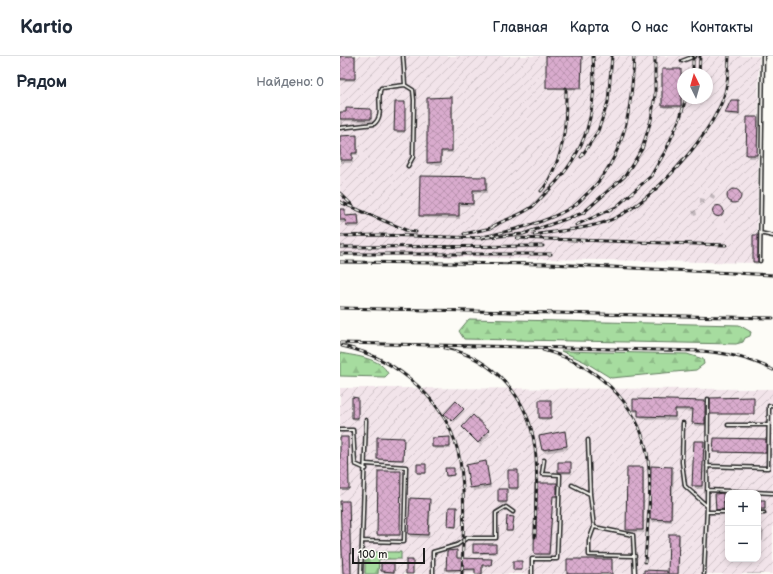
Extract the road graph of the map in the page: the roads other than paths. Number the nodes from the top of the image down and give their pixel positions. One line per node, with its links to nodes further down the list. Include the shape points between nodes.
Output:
1 (403, 56): 5 (lane)
2 (695, 56): 4 (lane)
3 (763, 56): 8 (lane)
4 (682, 61)
5 (404, 85): 6 (lane, via 382,88 380,117 374,124); 7 (lane, via 413,90 414,100 413,157)
6 (340, 128)
7 (408, 166)
8 (760, 233): 9 (lane); 10 (lane)
9 (773, 236)
10 (760, 261)
11 (708, 399): 21 (lane)
12 (773, 406): 16 (lane, via 769,406)
13 (366, 420): 20 (lane)
14 (683, 423): 27 (lane, via 682,462 685,486)
15 (728, 425): 16 (lane)
16 (769, 425): 21 (lane, via 768,468)
17 (340, 430): 22 (lane, via 353,430 355,464)
18 (588, 440): 26 (lane)
19 (544, 460): 38 (lane, via 542,474 560,475 557,559 532,559)
20 (366, 464): 22 (lane); 34 (lane, via 406,466 404,542)
21 (707, 466): 24 (lane)
22 (366, 469): 34 (lane)
23 (572, 485): 26 (lane)
24 (707, 490): 25 (lane); 27 (lane)
25 (773, 493)
26 (590, 494): 33 (lane)
27 (707, 506): 29 (lane)
28 (513, 512): 37 (lane, via 506,507 496,513 496,538 467,538 457,545 433,552)
29 (706, 512): 30 (lane); 40 (lane)
30 (725, 512)
31 (761, 512): 32 (lane)
32 (764, 513)
33 (594, 527): 35 (lane, via 632,535); 35 (lane, via 589,541 589,555)
34 (363, 541): 36 (lane)
35 (635, 556): 39 (lane)
36 (361, 574)
37 (433, 574)
38 (532, 574)
39 (635, 574)
40 (704, 574)

